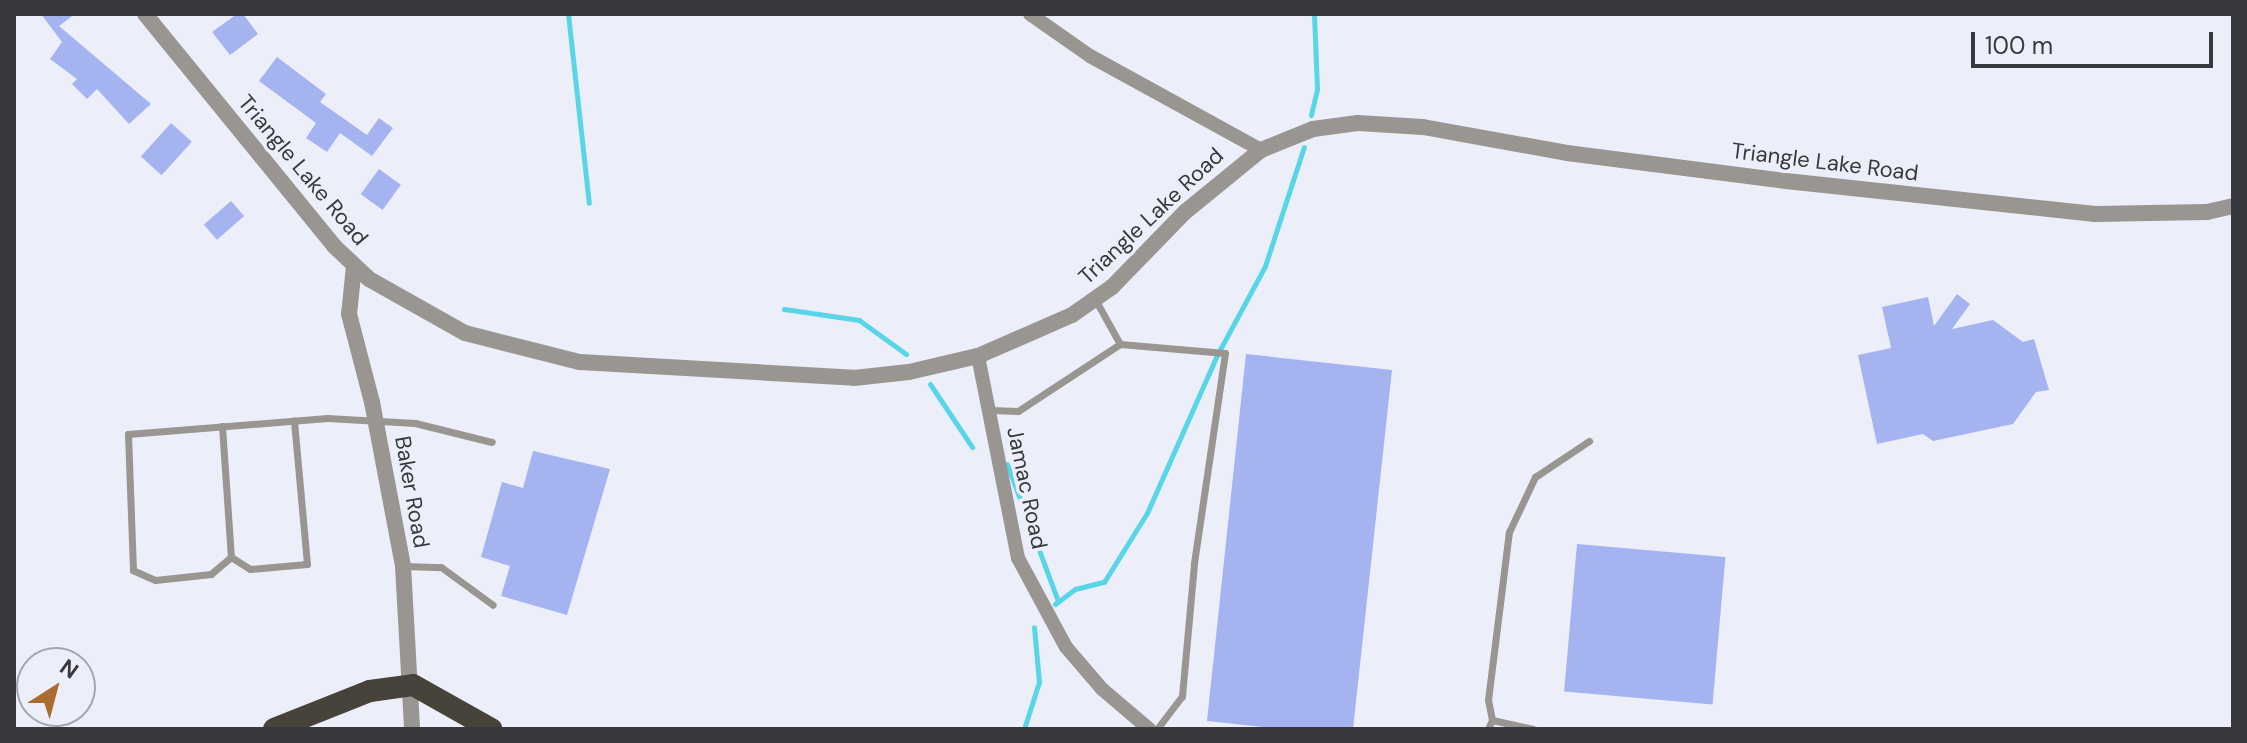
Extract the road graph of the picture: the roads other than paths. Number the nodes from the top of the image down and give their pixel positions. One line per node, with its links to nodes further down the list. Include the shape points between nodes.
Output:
1 (145, 14): 5 (street, Triangle Lake Road)
2 (1030, 14): 3 (street, via 1090,56)
3 (1261, 150): 4 (street, Triangle Lake Road, via 1313,129 1358,123 1423,127 1567,153 1786,181 2095,214 2207,212); 6 (street, Triangle Lake Road, via 1222,178)
4 (2233, 206)
5 (354, 266): 8 (street, Triangle Lake Road, via 396,297 465,333 580,362 854,378); 11 (street, Baker Road, via 349,314)
6 (1095, 299): 7 (lane); 8 (street, Triangle Lake Road, via 1072,315)
7 (1120, 344): 9 (lane, via 1018,411); 24 (lane, via 1225,353 1194,564 1182,696)
8 (978, 356): 9 (street, Jamac Road)
9 (988, 410): 23 (street, Jamac Road, via 1018,558 1042,609 1102,689)
10 (294, 421): 11 (lane); 12 (lane); 15 (lane, via 307,564 250,569)
11 (376, 421): 14 (lane, via 415,423); 16 (street, Baker Road)
12 (222, 426): 15 (lane); 15 (lane, via 128,434 133,570 155,580 211,574)
13 (1589, 441): 19 (lane, via 1535,477 1509,532 1488,700)
14 (492, 442)
15 (231, 557)
16 (403, 566): 17 (lane, via 441,567); 18 (street, Baker Road)
17 (493, 605)
18 (413, 685): 20 (highway, via 370,691); 21 (street, Baker Road); 22 (highway)
19 (1492, 720): 25 (lane); 26 (lane)
20 (274, 729)
21 (412, 729)
22 (491, 729)
23 (1149, 729)
24 (1157, 729)
25 (1488, 729)
26 (1533, 729)

